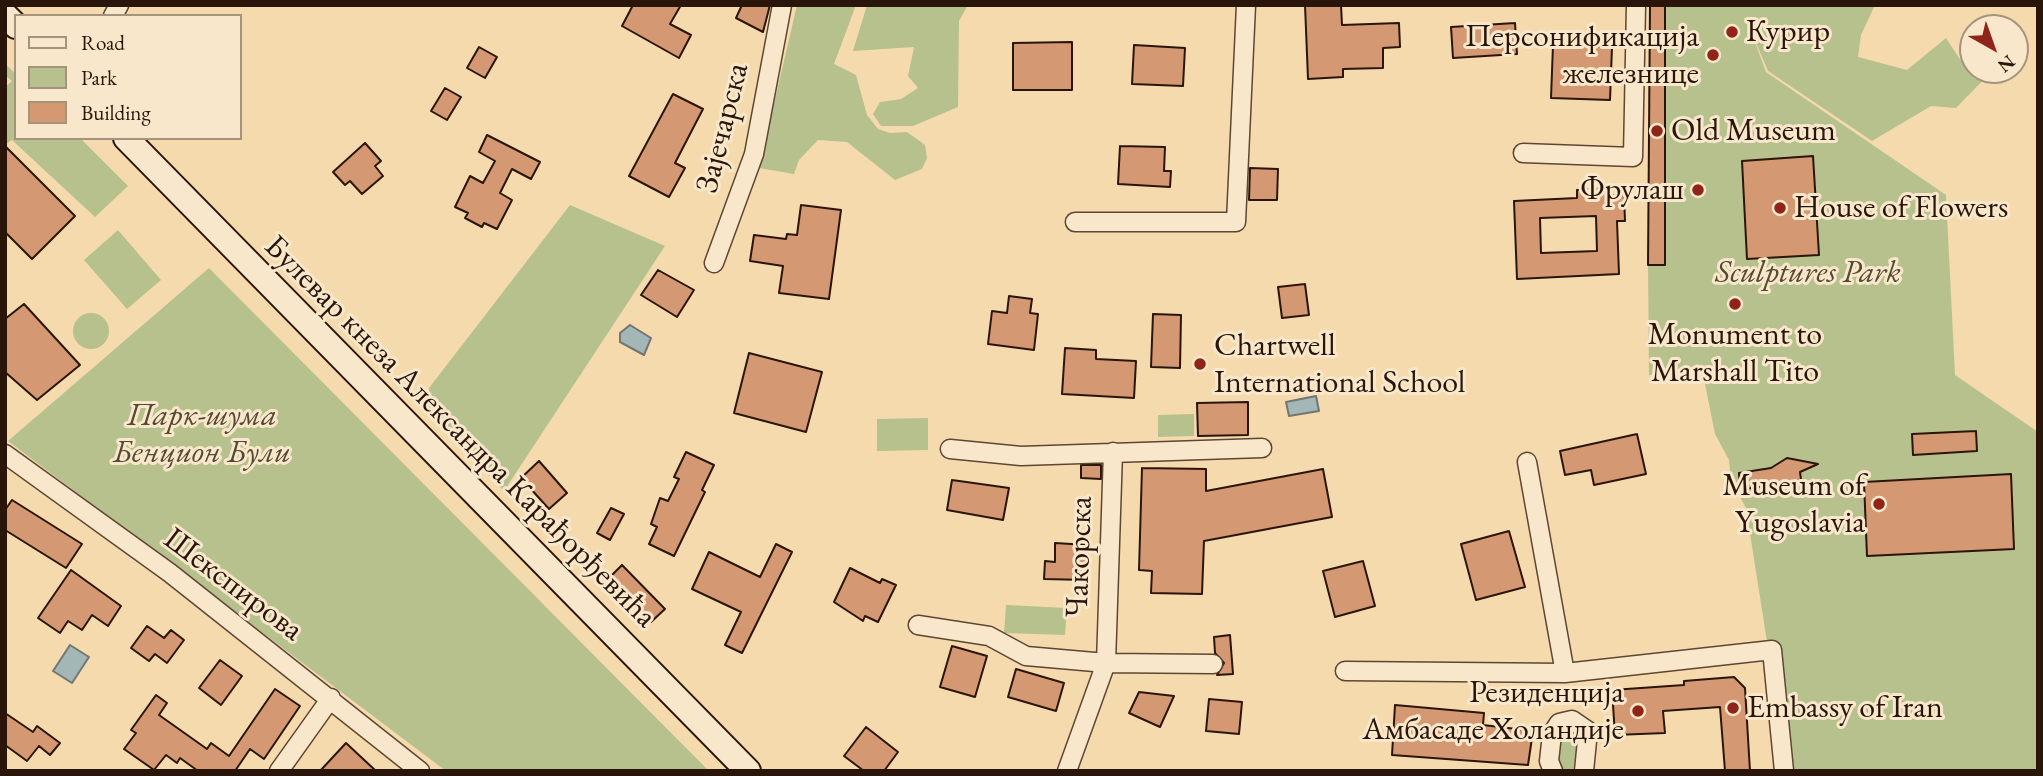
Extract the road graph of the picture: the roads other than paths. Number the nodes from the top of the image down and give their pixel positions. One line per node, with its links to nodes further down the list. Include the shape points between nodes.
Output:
1 (782, 5): 7 (street, Зајечарска, via 754,154)
2 (1246, 5): 6 (street, via 1236,222)
3 (1636, 5): 5 (street, via 1633,157)
4 (128, 140): 21 (main road, Булевар кнеза Александра Карађорђевића)
5 (1522, 153)
6 (1075, 222)
7 (714, 263)
8 (1262, 447): 10 (street, Чакорска)
9 (950, 449): 10 (street, Чакорска, via 1021,456)
10 (1113, 452): 14 (street, Чакорска)
11 (5, 454): 18 (street, Шекспирова, via 170,573)
12 (1527, 462): 17 (street)
13 (918, 625): 14 (street, Чакорска, via 989,636 1026,656)
14 (1106, 663): 15 (street, Чакорска); 22 (street, Чакорска)
15 (1213, 664)
16 (1345, 671): 17 (street)
17 (1565, 673): 25 (street, via 1772,650)
18 (331, 698): 19 (street); 20 (street, Шекспирова)
19 (279, 771)
20 (420, 771)
21 (748, 771)
22 (1067, 771)
23 (1553, 771): 24 (street, via 1549,761 1552,734 1559,723 1572,720 1588,732)
24 (1584, 771)
25 (1784, 771)

